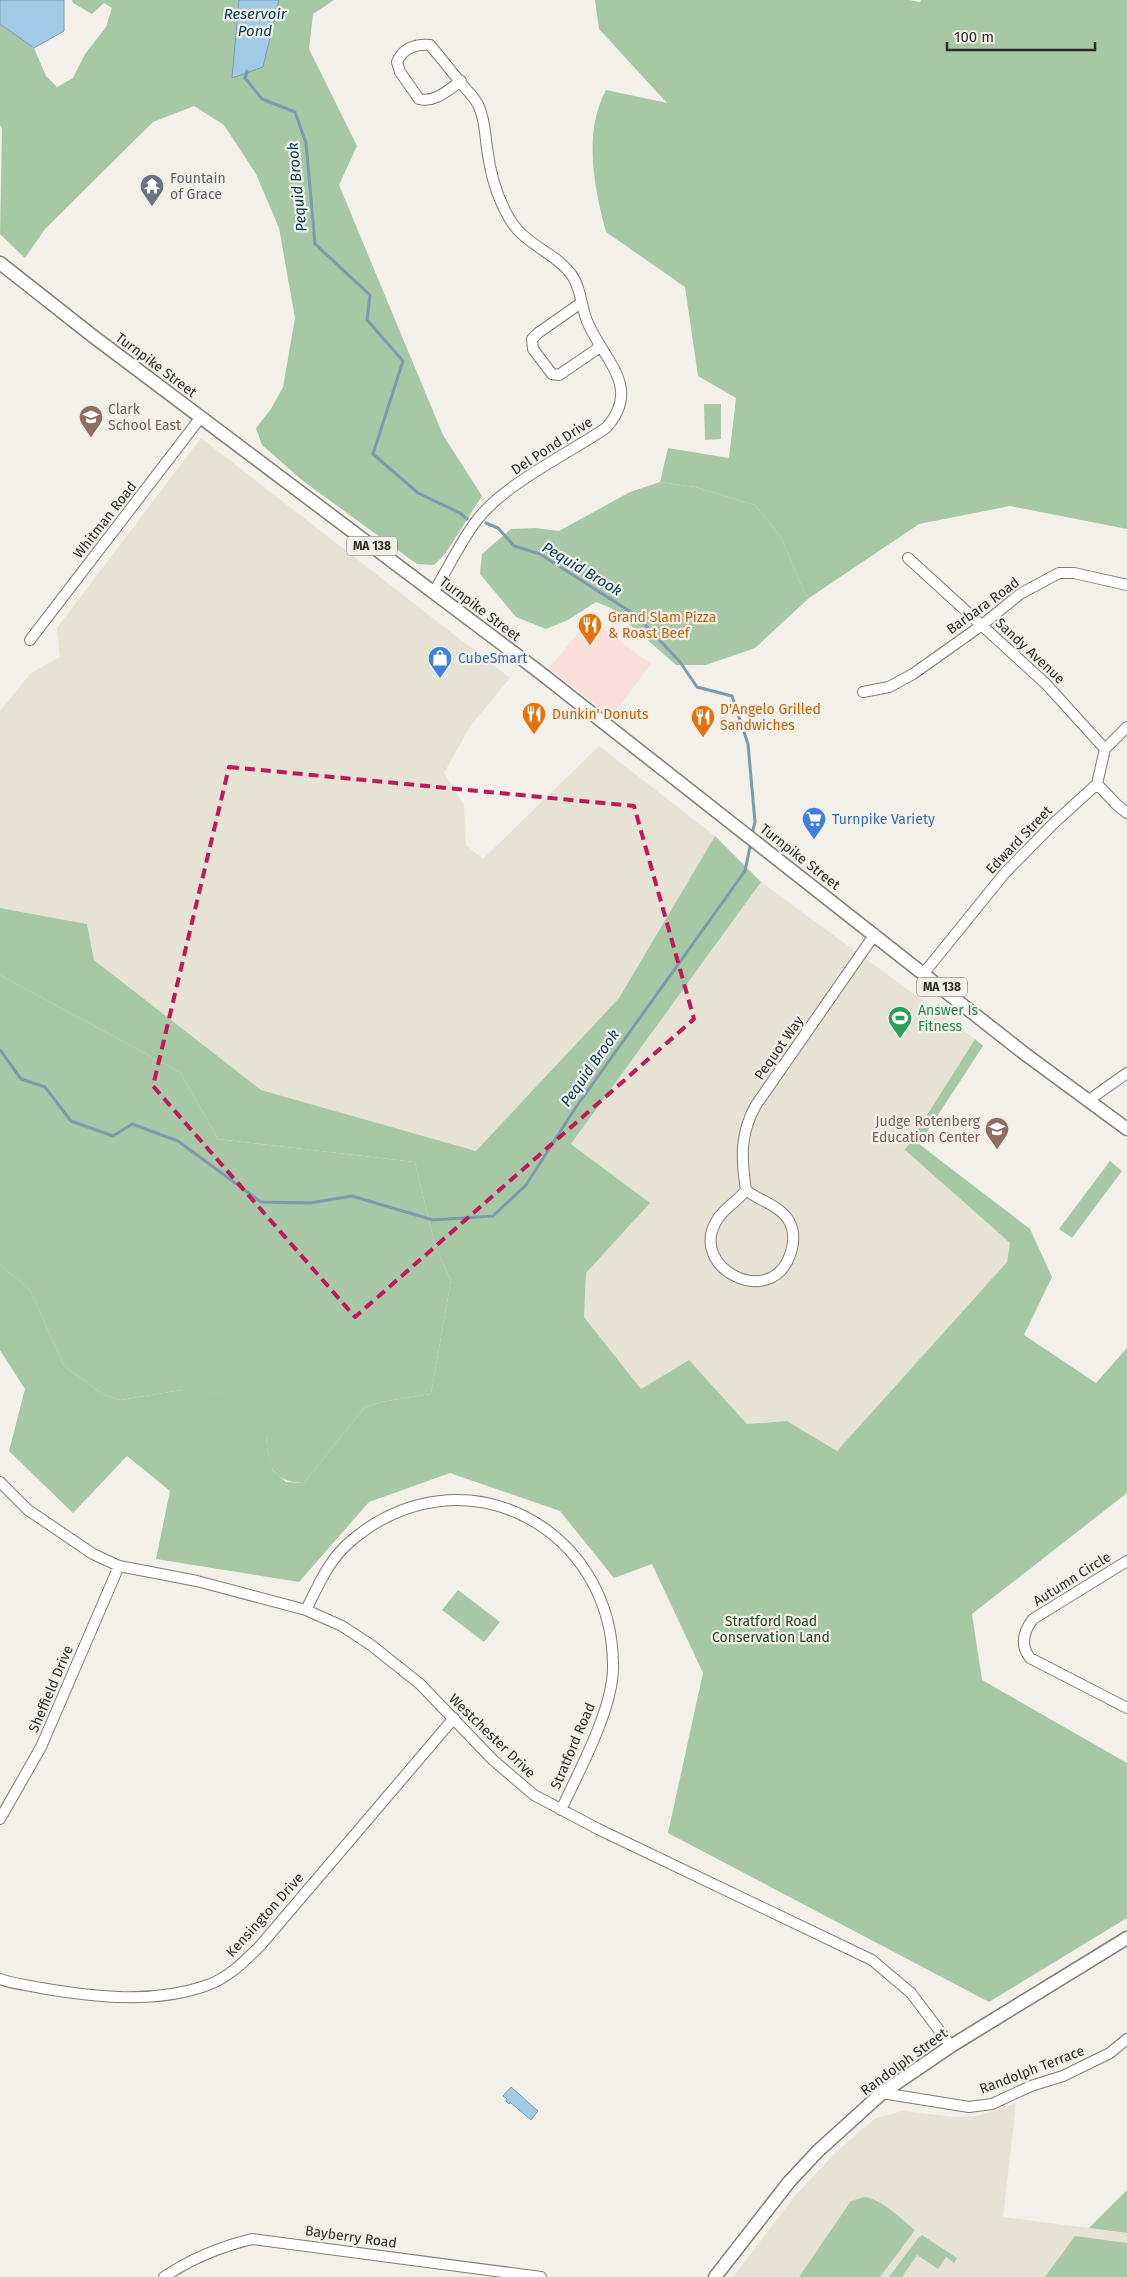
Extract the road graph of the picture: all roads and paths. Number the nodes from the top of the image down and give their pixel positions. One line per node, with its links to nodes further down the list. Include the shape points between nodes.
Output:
1 (460, 82): 1 (street, Del Pond Drive, via 437,97 427,101 419,99 400,72 397,62 408,49 430,45); 3 (street, Del Pond Drive, via 480,108 493,179 509,219 528,241 572,275)
2 (0, 264): 5 (main road, Turnpike Street / MA 138)
3 (581, 303): 4 (street, Del Pond Drive); 4 (street, via 538,333 532,339 533,350 552,374 559,375)
4 (600, 347): 8 (street, Del Pond Drive, via 613,366 623,390 614,419 606,428 509,490 488,508 477,520)
5 (201, 417): 8 (main road, Turnpike Street / MA 138); 10 (street, Whitman Road)
6 (908, 558): 9 (street, Sandy Avenue)
7 (1127, 585): 9 (street, Barbara Road, via 1074,573 1059,573 1020,594)
8 (433, 593): 16 (main road, Turnpike Street / MA 138)
9 (982, 625): 11 (street, Barbara Road, via 890,687); 13 (street, Sandy Avenue, via 1046,684)
10 (30, 640)
11 (863, 692)
12 (1127, 726): 13 (street)
13 (1105, 749): 14 (street)
14 (1097, 784): 15 (street); 17 (street, Edward Street, via 1004,874)
15 (1127, 813)
16 (875, 934): 17 (main road, Turnpike Street / MA 138); 21 (street, Pequot Way, via 750,1115 742,1146)
17 (924, 973): 19 (main road, Turnpike Street / MA 138, via 1025,1054)
18 (1127, 1073): 19 (street)
19 (1089, 1100): 20 (main road, Turnpike Street / MA 138)
20 (1127, 1130)
21 (746, 1190): 21 (street, via 717,1220 712,1242 717,1261 731,1275 740,1280 760,1280 781,1269 788,1259 792,1248 792,1229 781,1211)
22 (0, 1482): 24 (street, Westchester Drive, via 28,1510 92,1554)
23 (1127, 1561): 26 (street, Autumn Circle, via 1033,1620 1023,1638 1024,1650 1030,1658)
24 (119, 1566): 25 (street, Westchester Drive, via 197,1581); 29 (street, Sheffield Drive, via 41,1747)
25 (306, 1610): 27 (street, Westchester Drive, via 342,1626 371,1645 420,1684); 28 (street, Stratford Road, via 321,1580 349,1542 371,1525 397,1512 426,1504 476,1502 501,1506 548,1530 568,1547 593,1581 607,1612 612,1640 613,1671 607,1701)
26 (1127, 1708)
27 (454, 1718): 28 (street, Westchester Drive, via 515,1779 534,1795); 31 (street, Kensington Drive, via 260,1946 228,1974 206,1986 177,1994 141,1998 70,1993)
28 (561, 1810): 33 (street, Westchester Drive, via 872,1960 912,1993)
29 (0, 1819)
30 (1127, 1938): 33 (main road, Randolph Street)
31 (0, 1979)
32 (1127, 2039): 34 (street, Randolph Terrace, via 1110,2053 1063,2076 992,2104 970,2107)
33 (951, 2046): 34 (main road, Randolph Street)
34 (882, 2093): 37 (main road, Randolph Street, via 789,2182)
35 (164, 2277): 36 (street, Bayberry Road, via 222,2246 252,2238)
36 (541, 2277)
37 (715, 2277)

